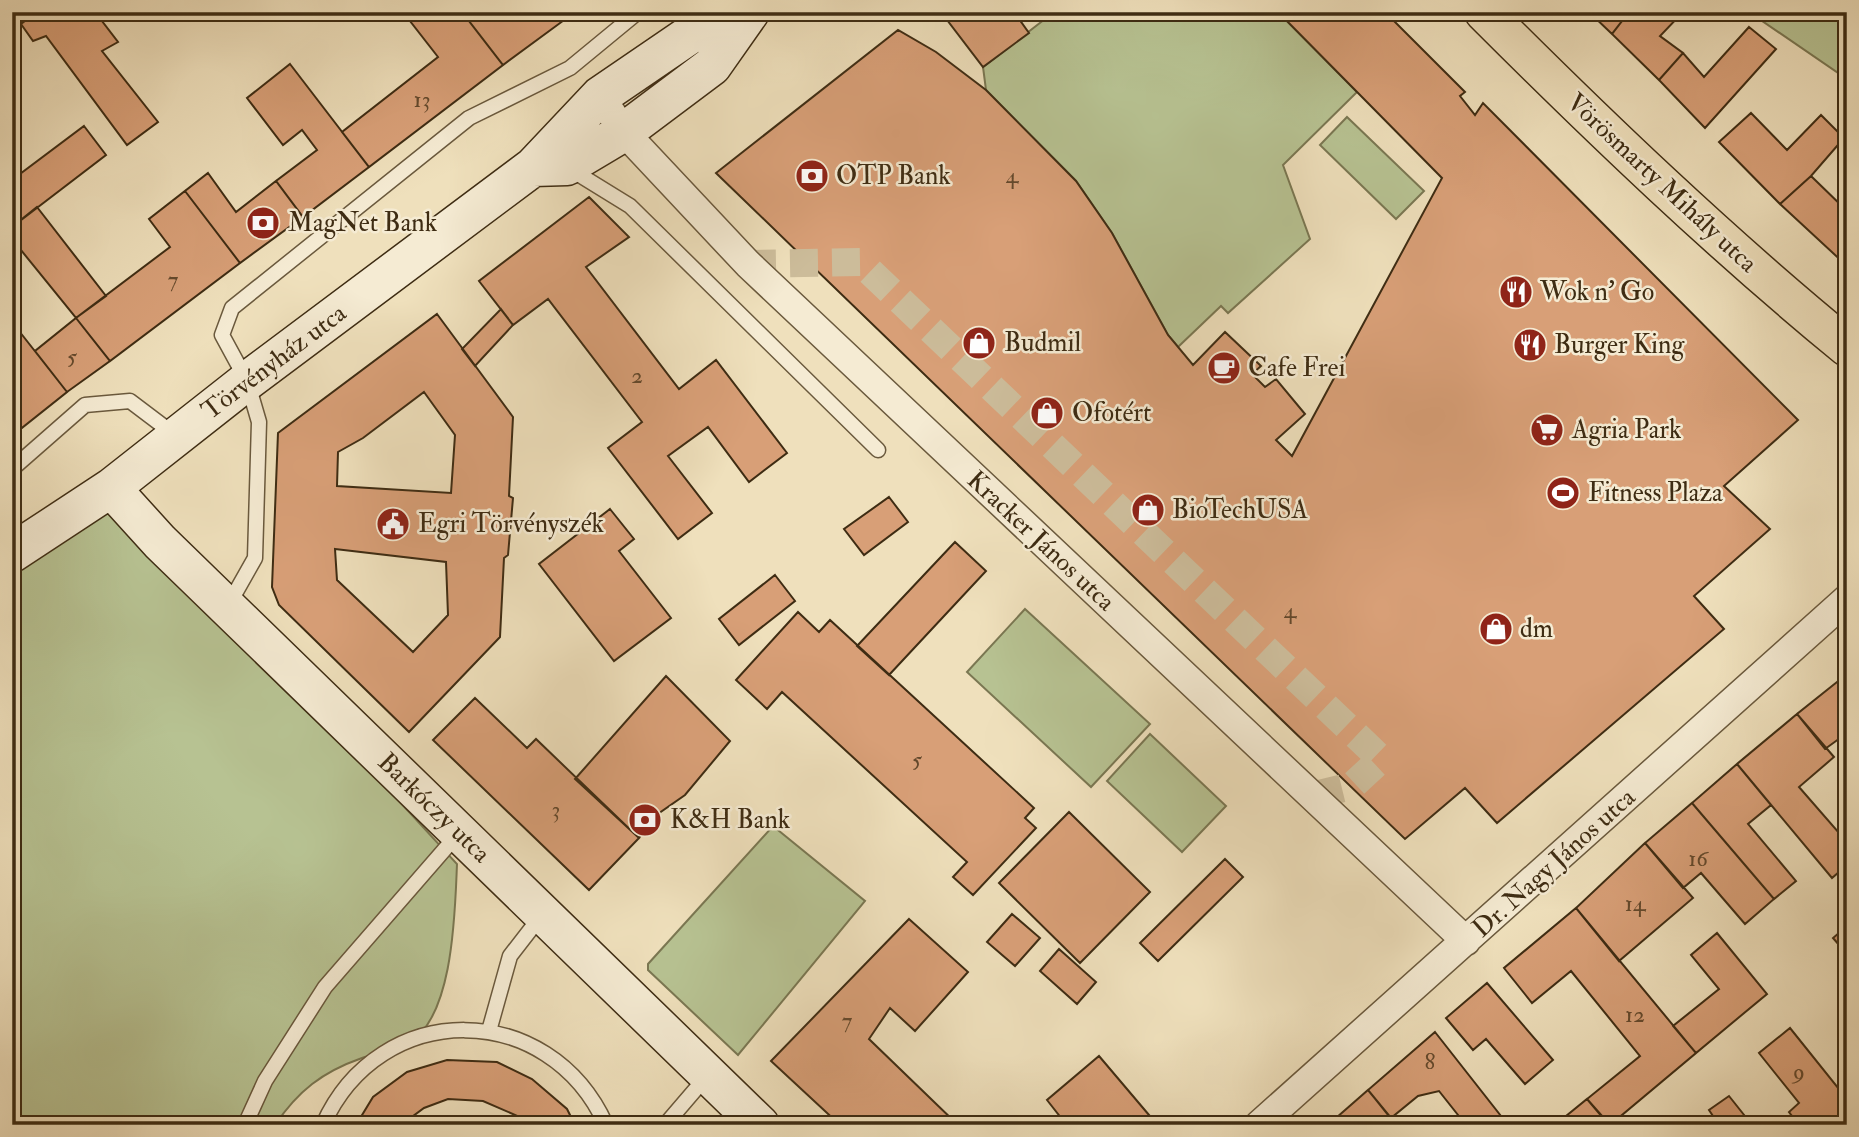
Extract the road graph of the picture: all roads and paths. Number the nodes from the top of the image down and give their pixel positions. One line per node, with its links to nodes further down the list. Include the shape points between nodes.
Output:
1 (638, 12): 8 (lane, via 570,68 469,118 232,308 222,335)
2 (749, 12): 4 (street, Törvényház utca, via 704,25); 5 (street, Törvényház utca, via 712,66)
3 (1484, 12): 7 (main road, Vörösmarty Mihály utca, via 1624,152)
4 (600, 96): 5 (street, Kracker János utca); 6 (street, Törvényház utca)
5 (624, 132): 6 (street, Törvényház utca); 18 (street, Kracker János utca, via 748,264)
6 (550, 167): 8 (street, Törvényház utca); 10 (lane, via 630,206)
7 (1847, 347)
8 (247, 381): 9 (street, Törvényház utca); 15 (lane, via 259,422 255,558)
9 (176, 436): 11 (lane, via 130,401 85,405); 12 (street, Törvényház utca)
10 (878, 450)
11 (12, 469)
12 (111, 488): 13 (street, Törvényház utca); 15 (street, Barkóczy utca)
13 (12, 553)
14 (1847, 599): 18 (street, Dr. Nagy János utca)
15 (227, 607): 16 (street, Barkóczy utca)
16 (459, 832): 17 (street, Barkóczy utca); 21 (lane, via 325,987 265,1081)
17 (543, 915): 19 (lane, via 510,956); 20 (street, Barkóczy utca)
18 (1466, 941): 26 (street, Dr. Nagy János utca)
19 (489, 1031): 22 (lane, via 450,1029 411,1038 373,1058 334,1101); 23 (lane, via 531,1044 573,1074)
20 (708, 1075): 24 (lane); 25 (street, Barkóczy utca)
21 (245, 1125)
22 (323, 1125)
23 (606, 1125)
24 (665, 1125)
25 (760, 1125)
26 (1259, 1125)

